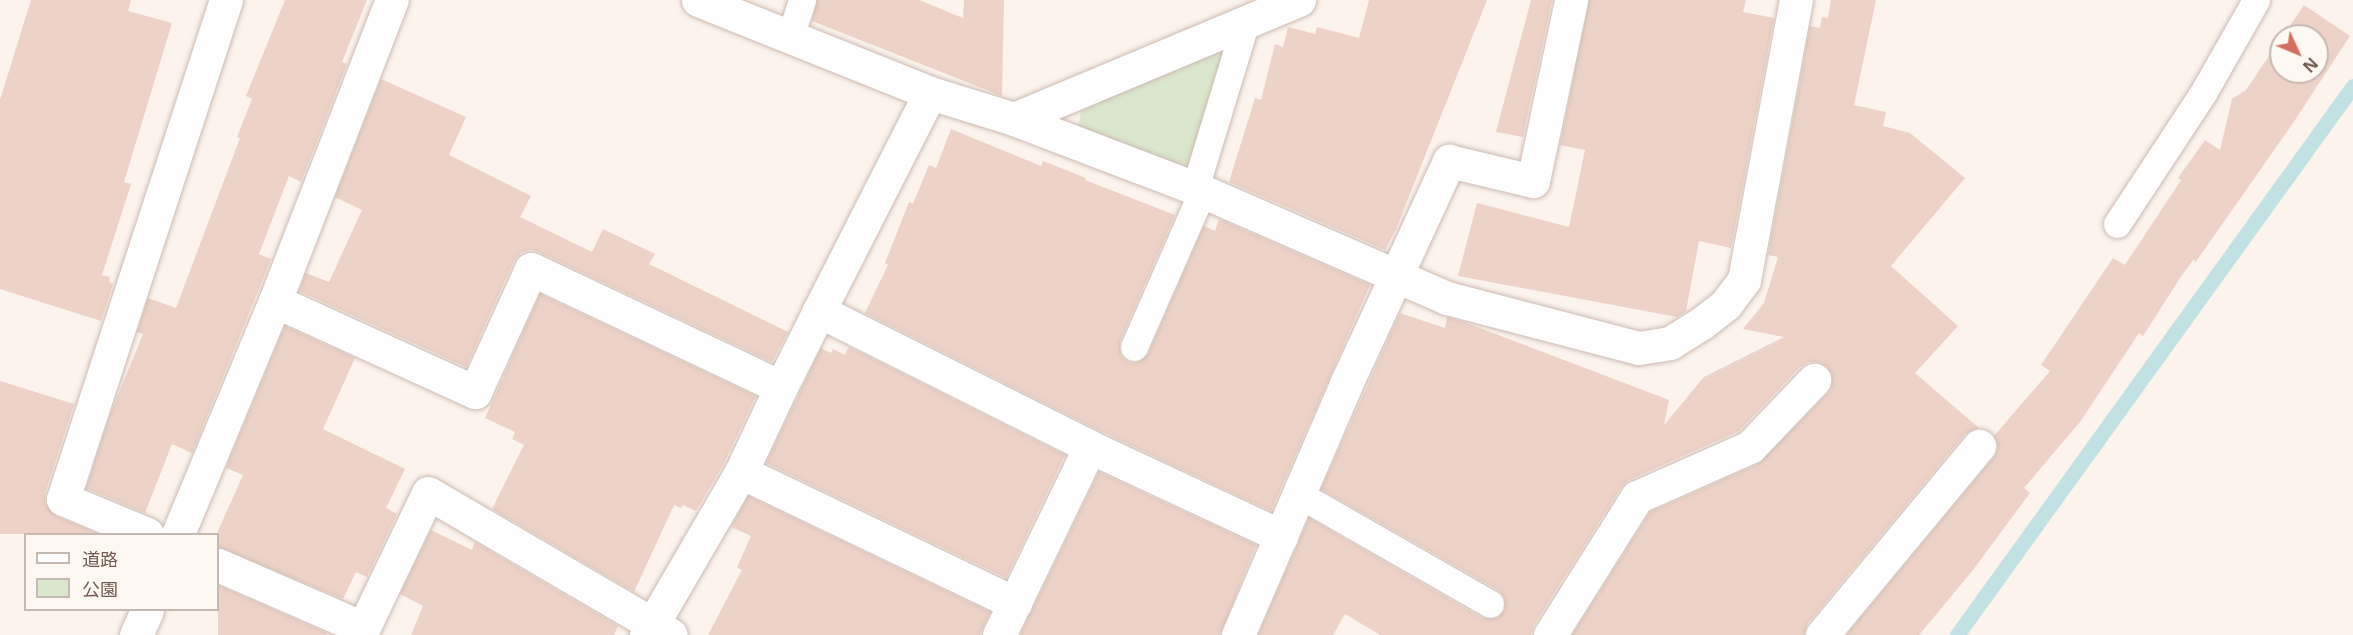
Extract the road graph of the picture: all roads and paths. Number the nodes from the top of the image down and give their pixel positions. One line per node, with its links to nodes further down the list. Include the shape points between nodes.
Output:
1 (226, 0): 25 (street, via 63,499)
2 (392, 0): 16 (street)
3 (698, 0): 10 (street)
4 (802, 0): 10 (lane)
5 (1299, 0): 9 (street)
6 (1571, 0): 15 (street, via 1533,181 1449,161)
7 (1796, 0): 15 (street, via 1744,280 1726,304 1702,323 1670,343 1639,348 1447,297)
8 (2256, 0): 14 (lane, via 2203,93)
9 (1245, 24): 12 (street); 13 (lane)
10 (790, 38): 11 (street)
11 (930, 93): 12 (street); 17 (street)
12 (1014, 119): 13 (street)
13 (1198, 190): 15 (street); 18 (lane)
14 (2117, 224)
15 (1395, 275): 24 (street)
16 (275, 301): 20 (street, via 475,392 531,269); 26 (street)
17 (819, 310): 20 (street); 22 (street)
18 (1134, 347)
19 (1814, 380): 37 (street, via 1750,447 1637,497)
20 (781, 387): 23 (street)
21 (1979, 446): 38 (street)
22 (1090, 447): 27 (street); 29 (street)
23 (741, 472): 29 (street); 33 (street)
24 (1300, 495): 27 (street); 30 (lane)
25 (145, 533)
26 (178, 533)
27 (1281, 536): 36 (street)
28 (219, 565): 32 (street)
29 (1015, 603): 35 (street)
30 (1490, 604)
31 (146, 611): 34 (street)
32 (362, 631): 33 (street, via 428,493)
33 (656, 631)
34 (136, 635)
35 (999, 635)
36 (1238, 635)
37 (1550, 635)
38 (1822, 635)

